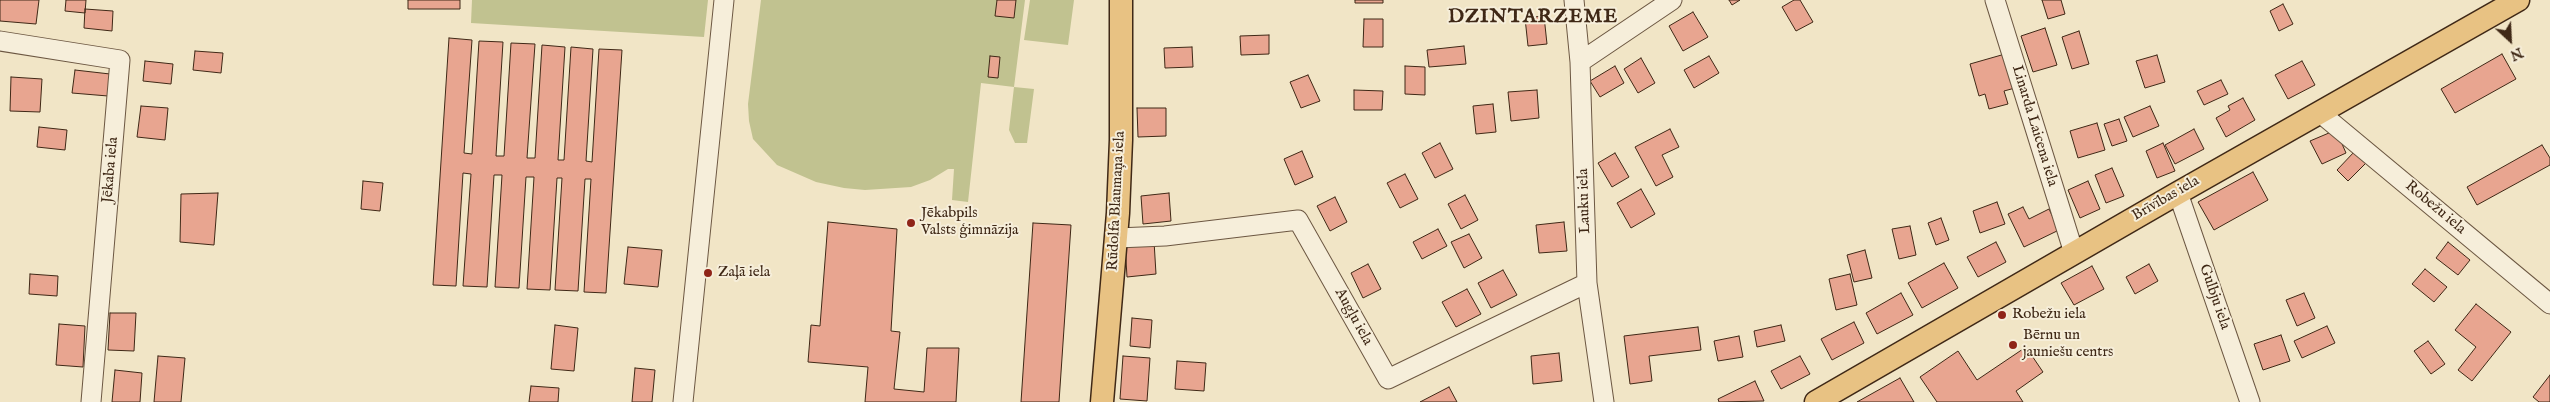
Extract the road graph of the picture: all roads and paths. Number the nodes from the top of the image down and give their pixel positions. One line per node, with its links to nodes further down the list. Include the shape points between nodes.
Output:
1 (724, 0): 16 (street)
2 (1121, 0): 11 (main road, Rūdolfa Blaumaņa iela)
3 (1574, 0): 8 (street, Lauku iela)
4 (1672, 0): 8 (street)
5 (1995, 0): 12 (street, Linarda Laicena iela)
6 (2518, 0): 9 (main road, Brīvības iela)
7 (0, 41): 15 (street, Jēkaba iela, via 120,60)
8 (1580, 62): 13 (street, Lauku iela)
9 (2319, 112): 10 (main road, Brīvības iela); 14 (street, Robežu iela)
10 (2178, 193): 12 (main road, Brīvības iela); 20 (street, Gulbju iela)
11 (1117, 238): 13 (street, Augļu iela, via 1165,236 1298,220 1388,379); 17 (main road, Rūdolfa Blaumaņa iela)
12 (2074, 253): 19 (main road, Brīvības iela)
13 (1587, 283): 18 (street, Lauku iela)
14 (2550, 304)
15 (91, 402)
16 (683, 402)
17 (1102, 402)
18 (1604, 402)
19 (1816, 402)
20 (2250, 402)

